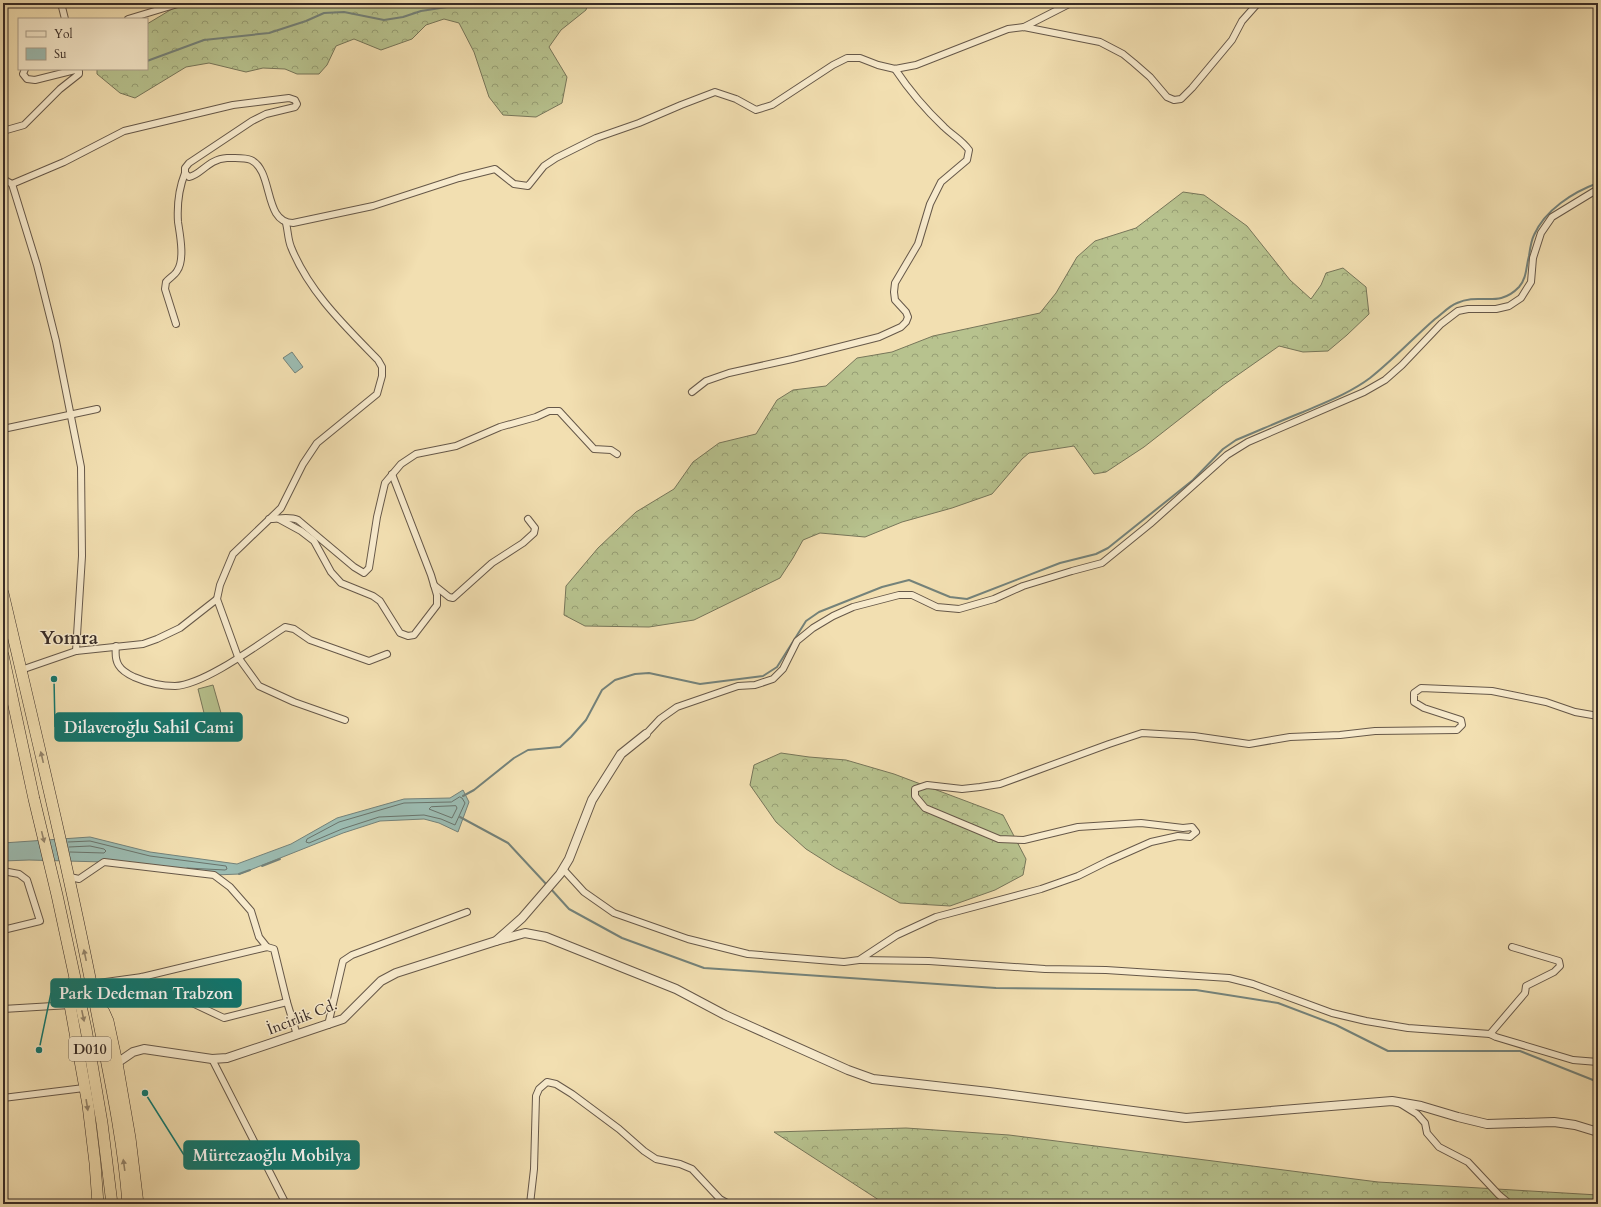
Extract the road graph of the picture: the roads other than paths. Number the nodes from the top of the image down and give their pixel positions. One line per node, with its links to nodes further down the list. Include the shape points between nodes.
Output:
1 (61, 3): 5 (street)
2 (181, 3): 6 (street)
3 (1071, 3): 7 (street)
4 (1258, 3): 7 (street, via 1242,21 1232,40 1192,88 1181,99 1174,100 1167,97 1150,77 1123,54 1100,42)
5 (65, 18)
6 (131, 18)
7 (1024, 28): 8 (street, via 1008,30 916,65)
8 (896, 69): 17 (street, via 860,58 847,58 772,105 756,110 736,99 715,92 596,138 556,158 544,166 528,186 514,184 495,169 373,206); 19 (street, via 923,106 969,150 967,160 941,182 930,204 918,244 895,283 895,300 906,312 906,322 894,331 863,342 729,373 706,381)
9 (25, 70): 10 (street, via 23,74 27,79 36,80)
10 (75, 70)
11 (75, 70): 12 (street, via 79,71 79,74 24,125)
12 (3, 131)
13 (185, 173): 15 (street, via 189,163 232,133 266,114 295,107 295,100 289,98 233,105 124,131 64,162); 17 (street, via 189,177 194,176 215,160 250,160 261,170 271,202 280,219); 18 (street, via 178,203 182,239 179,264 177,271 166,282 165,289)
14 (3, 179): 15 (street)
15 (12, 184): 21 (street, via 37,265)
16 (1598, 189): 39 (street, via 1552,217 1541,233 1533,258 1531,282 1521,298 1509,306 1496,310 1458,310 1385,380 1364,392 1248,442 1227,455 1102,563 1023,586 994,599 959,609 937,607 912,595 894,596 854,607 833,616 797,641 783,670 773,679 755,685 738,686 677,707 660,719)
17 (286, 223): 25 (street, via 290,247 312,285 328,308 378,360 382,367 382,376 377,394 318,443 303,464 281,508)
18 (176, 324)
19 (692, 392)
20 (97, 409): 21 (street)
21 (71, 414): 22 (street); 32 (street, via 81,467 82,507 82,556)
22 (3, 429)
23 (618, 454): 24 (street, via 611,450 594,448 559,412 548,411 500,427 456,446 416,454)
24 (392, 474): 26 (street, via 385,483 369,568 364,573 298,520); 28 (street)
25 (269, 519): 26 (street); 30 (street, via 233,554)
26 (279, 519): 28 (street, via 314,541 341,583 380,601 400,633 414,635 437,605)
27 (528, 519): 28 (street, via 535,528 534,532 453,598)
28 (434, 585)
29 (3, 593): 36 (highway)
30 (217, 599): 31 (street, via 170,634 143,644); 35 (street)
31 (116, 646): 32 (street); 35 (street, via 116,662 122,669 130,675 159,685 176,686 196,682)
32 (76, 651): 36 (street)
33 (386, 654): 35 (street, via 369,661 310,640 294,629 285,628)
34 (3, 655): 49 (highway, D010, one-way to 49)
35 (238, 657): 38 (street, via 259,686 294,702)
36 (21, 670): 42 (highway, one-way to 36)
37 (1598, 716): 48 (street, via 1492,690 1420,688 1414,692 1414,702 1424,708 1461,720 1462,726 1457,730 1375,731 1249,744 1194,736 1142,733 1000,784 962,789 927,785 919,787 915,789 915,796 925,808 999,839 1024,840 1078,827 1141,823 1192,827 1196,832 1190,837 1178,836 1151,842 1078,876 1041,889 936,916 897,935)
38 (345, 720)
39 (646, 734): 41 (street, İncirlik Cd., via 621,754 592,800 569,859)
40 (3, 871): 44 (street, via 19,874 27,880 40,921)
41 (561, 872): 45 (street, İncirlik Cd., via 522,918); 48 (street, via 614,913 688,939 748,954 844,962)
42 (68, 873): 46 (street, via 70,877 79,879 104,862 214,875 230,887 251,911 259,937); 51 (highway, one-way to 42)
43 (467, 912): 56 (street, via 352,955 343,961)
44 (3, 930)
45 (496, 941): 56 (street, İncirlik Cd., via 396,973 381,981 344,1019); 64 (street, via 525,933 546,937 676,989 725,1015 873,1079 1186,1118)
46 (267, 947): 50 (street); 52 (street, via 274,949)
47 (1512, 948): 57 (street, via 1558,961 1560,966 1554,972 1526,986 1525,993)
48 (859, 960): 57 (street, via 929,961 1229,978 1253,984 1332,1013 1408,1028)
49 (74, 969): 53 (highway); 67 (highway, D010, one-way to 67, via 96,1085)
50 (142, 977): 51 (street); 52 (street, via 224,1018)
51 (92, 984): 54 (highway)
52 (287, 1002): 58 (street)
53 (70, 1005): 55 (street); 62 (highway)
54 (96, 1005): 61 (highway, via 104,1012 108,1021); 68 (highway, one-way to 54, via 112,1087)
55 (3, 1009)
56 (328, 1025): 58 (street, İncirlik Cd.)
57 (1490, 1034): 60 (street, via 1573,1060)
58 (297, 1035): 59 (street, İncirlik Cd., via 227,1058)
59 (212, 1059): 61 (street, İncirlik Cd., via 144,1049 133,1052); 70 (street)
60 (1598, 1062)
61 (117, 1063): 69 (highway)
62 (84, 1088): 63 (street); 66 (highway, one-way to 66)
63 (3, 1098)
64 (1398, 1102): 65 (street, via 1487,1124 1554,1122); 73 (street, via 1417,1114 1425,1123 1427,1133 1439,1147 1468,1162)
65 (1598, 1132)
66 (98, 1204)
67 (112, 1204)
68 (128, 1204)
69 (138, 1204)
70 (286, 1204)
71 (530, 1204): 72 (street, via 534,1169 536,1096 547,1082 556,1084 578,1099 619,1129 644,1152 692,1169)
72 (729, 1204)
73 (1510, 1204)

